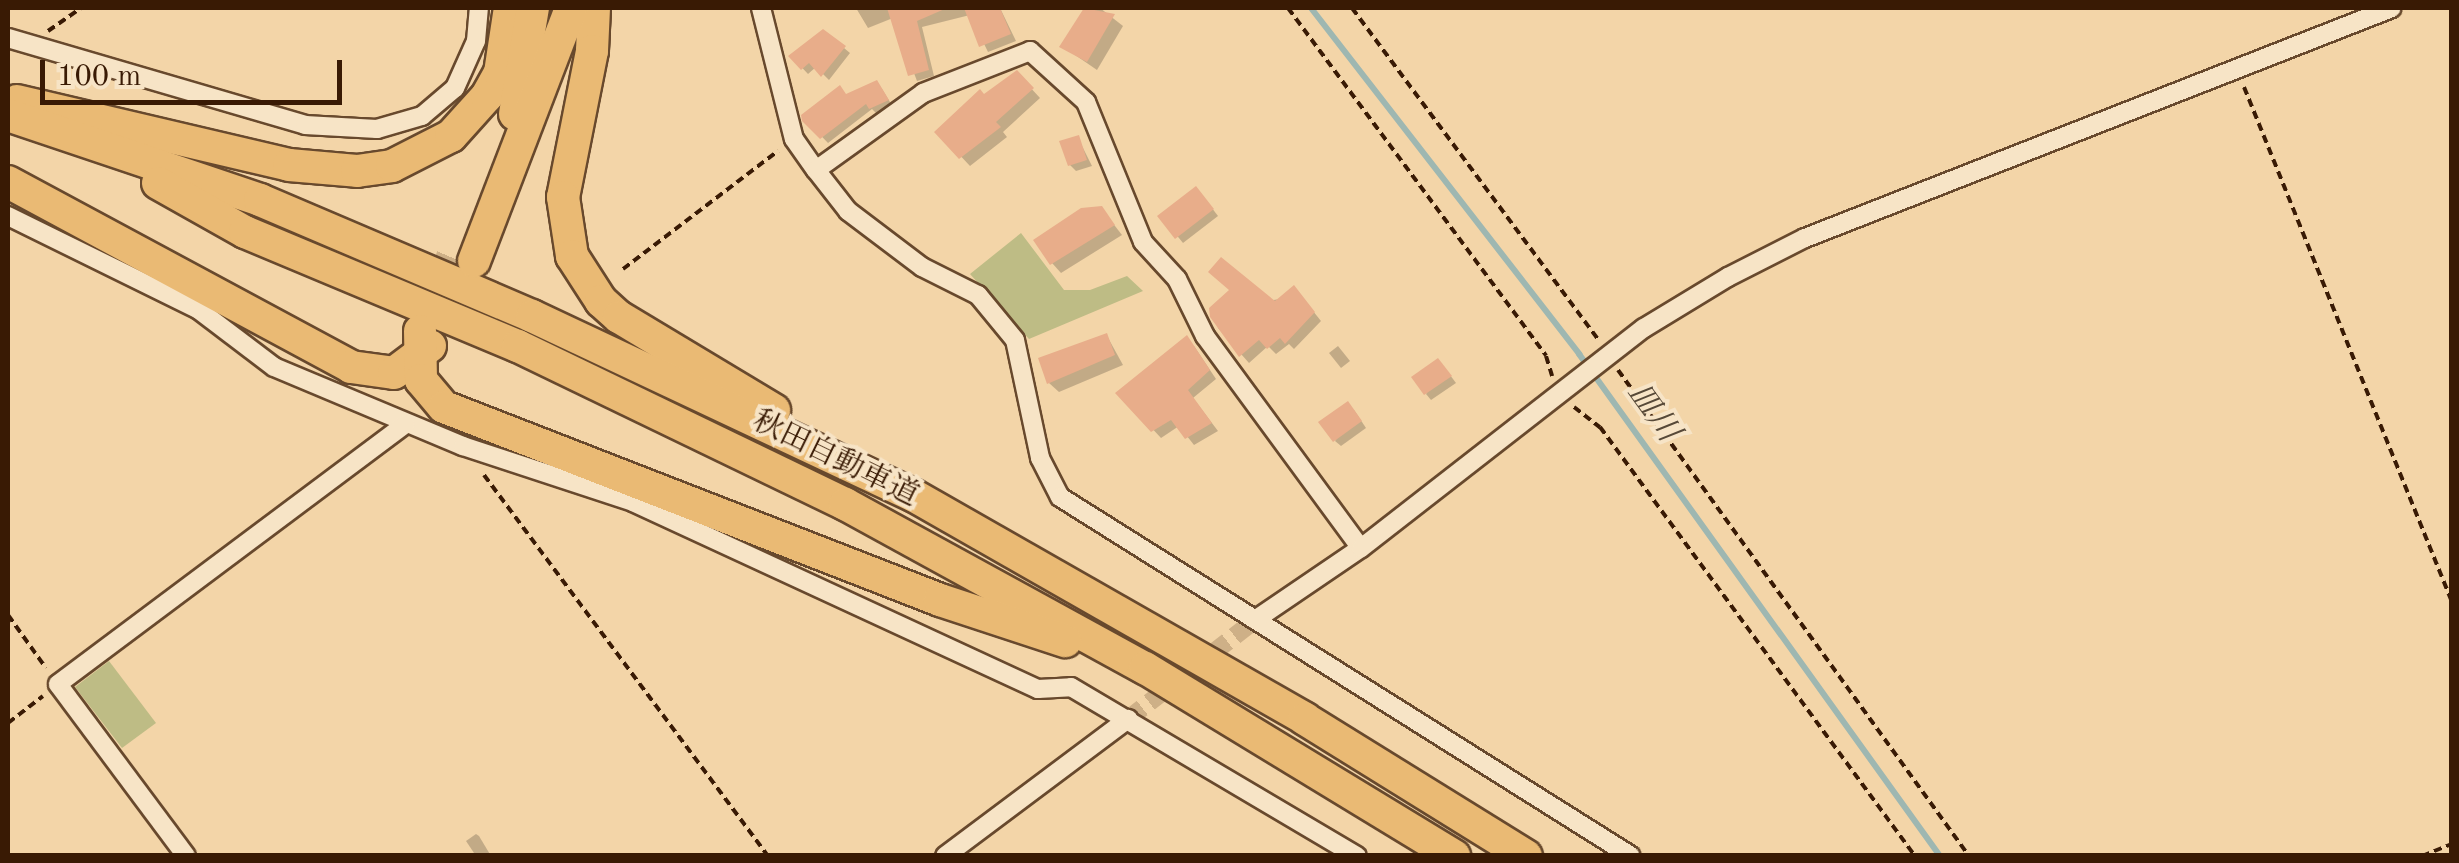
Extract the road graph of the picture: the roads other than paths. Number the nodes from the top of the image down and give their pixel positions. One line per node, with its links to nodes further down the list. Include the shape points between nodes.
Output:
1 (479, 8): 8 (street, via 476,42 455,88 422,116 377,128 305,125)
2 (510, 8): 9 (highway, via 500,73 488,96 451,136 392,166 357,171 289,165)
3 (532, 8): 4 (highway, via 515,112 464,256)
4 (572, 8)
5 (594, 8): 16 (highway, via 564,197 572,256 586,281 619,317)
6 (761, 8): 12 (street, via 794,139)
7 (2392, 8): 17 (street, via 1805,238 1728,277 1580,378)
8 (8, 38)
9 (8, 100)
10 (8, 115): 11 (highway, 秋田自動車道)
11 (102, 152): 16 (highway, 秋田自動車道, via 260,200 532,316); 19 (highway, 秋田自動車道, via 245,232 518,346 845,504)
12 (816, 170): 17 (street, via 924,93 1030,51 1086,102 1143,242 1177,279 1205,336); 18 (street, via 848,212 922,266 978,295 1015,340 1040,458 1060,496)
13 (8, 182): 19 (highway, via 351,367 394,373 425,344 428,394 444,407 940,600)
14 (8, 216): 15 (street, via 199,310 274,367)
15 (405, 424): 20 (street, via 633,502 1038,689 1072,687); 21 (street, via 58,684)
16 (912, 495): 25 (highway, 秋田自動車道, via 1288,710)
17 (1362, 548): 18 (street)
18 (1255, 620): 26 (street)
19 (1145, 668): 24 (highway, 秋田自動車道)
20 (1128, 719): 22 (street); 23 (street)
21 (186, 856)
22 (944, 856)
23 (1356, 856)
24 (1454, 856)
25 (1526, 856)
26 (1631, 856)

